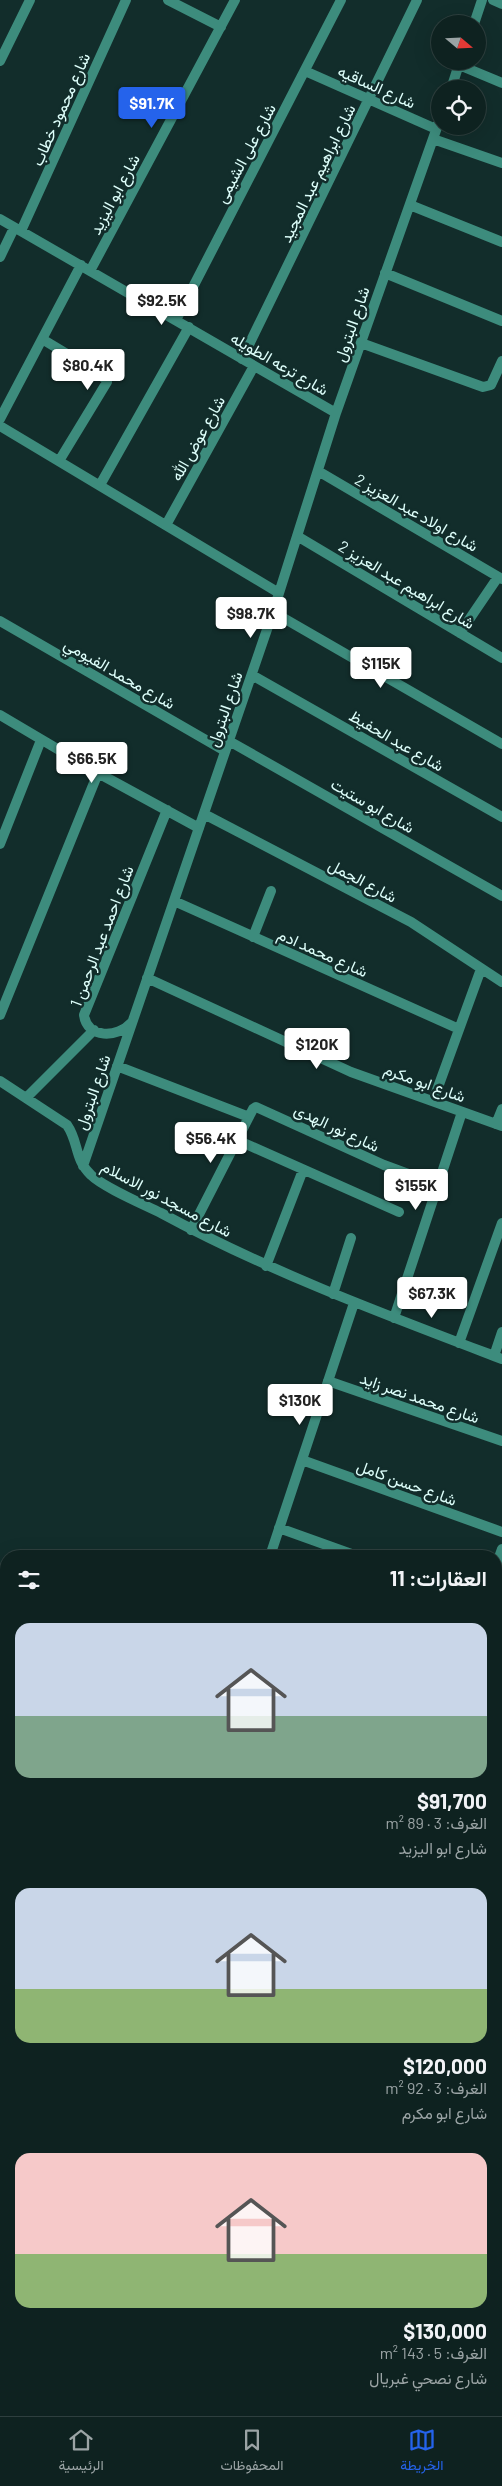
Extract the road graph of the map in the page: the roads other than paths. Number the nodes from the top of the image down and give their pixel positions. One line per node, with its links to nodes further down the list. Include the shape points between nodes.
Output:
1 (30, 0): 12 (street)
2 (126, 0): 23 (street, شارع محمود خطاب)
3 (168, 0): 11 (street)
4 (235, 0): 11 (street, شارع ابو اليزيد)
5 (340, 0): 14 (street, شارع على الشيمى)
6 (418, 0): 16 (street, شارع ابراهيم عبد المجيد)
7 (482, 0): 10 (street)
8 (493, 0): 9 (street)
9 (502, 4)
10 (477, 15)
11 (221, 27): 27 (street, شارع ابو اليزيد)
12 (0, 61)
13 (475, 70): 15 (street)
14 (305, 71): 16 (street, شارع الساقيه); 29 (street, شارع على الشيمى)
15 (502, 83)
16 (369, 99): 17 (street, شارع الساقيه); 34 (street, شارع ابراهيم عبد المجيد)
17 (431, 127)
18 (434, 135): 21 (street, شارع البترول)
19 (448, 135): 20 (street, شارع الساقيه)
20 (502, 163)
21 (410, 204): 24 (street); 28 (street, شارع البترول)
22 (0, 219): 23 (street, شارع ترعه الطويله)
23 (18, 230): 25 (street, شارع محمود خطاب); 26 (street, شارع ترعه الطويله)
24 (502, 242)
25 (0, 257)
26 (81, 265): 27 (street, شارع ترعه الطويله); 32 (street)
27 (90, 271): 29 (street, شارع ترعه الطويله)
28 (385, 273): 30 (street); 33 (street, شارع البترول)
29 (176, 320): 31 (street, شارع ترعه الطويله)
30 (502, 320)
31 (189, 327): 34 (street, شارع ترعه الطويله); 42 (street)
32 (42, 339): 38 (street); 40 (street, via 107,380 107,385)
33 (361, 343): 35 (street, via 479,386 491,385); 37 (street, شارع البترول)
34 (242, 359): 36 (street, شارع ترعه الطويله)
35 (502, 360)
36 (254, 366): 37 (street, شارع ترعه الطويله); 43 (street, شارع عوض الله)
37 (336, 413): 41 (street, شارع البترول)
38 (0, 419)
39 (0, 426): 40 (street)
40 (59, 461): 42 (street)
41 (318, 471): 44 (street, شارع البترول); 45 (street, شارع اولاد عبد العزيز 2)
42 (100, 486): 43 (street)
43 (166, 525): 46 (street)
44 (297, 536): 46 (street, شارع البترول); 49 (street, شارع ابراهيم عبد العزيز 2)
45 (500, 578): 49 (street)
46 (279, 593): 47 (street, شارع البترول)
47 (273, 612): 51 (street, شارع البترول); 55 (street)
48 (0, 621): 56 (street, شارع محمد الفيومي)
49 (460, 633): 50 (street, شارع ابراهيم عبد العزيز 2)
50 (502, 658)
51 (252, 675): 54 (street, شارع البترول); 60 (street, شارع عبد الحفيظ)
52 (0, 715): 53 (street)
53 (41, 740): 57 (street); 62 (street)
54 (229, 740): 56 (street, شارع البترول); 64 (street, شارع ابو ستيت)
55 (502, 744)
56 (226, 752): 59 (street, شارع البترول)
57 (98, 773): 58 (street); 70 (street)
58 (167, 810): 61 (street); 73 (street, شارع احمد عبد الرحمن 1, via 84,1015)
59 (204, 814): 61 (street, شارع البترول); 67 (street, شارع الجمل, via 411,922)
60 (502, 817)
61 (199, 828): 65 (street, شارع البترول)
62 (0, 844)
63 (271, 891): 66 (street)
64 (502, 896)
65 (174, 901): 66 (street, شارع محمد ادم); 68 (street, شارع البترول)
66 (253, 937): 72 (street, شارع محمد ادم)
67 (481, 969): 69 (street, شارع الجمل); 72 (street)
68 (148, 978): 71 (street, شارع البترول); 77 (street, شارع ابو مكرم, via 351,1072)
69 (502, 982)
70 (0, 1015)
71 (132, 1022): 73 (street, شارع احمد عبد الرحمن 1, via 126,1029 110,1034); 74 (street, شارع البترول)
72 (459, 1029): 77 (street)
73 (94, 1030): 76 (street)
74 (117, 1066): 80 (street, شارع نور الهدى); 83 (street, شارع البترول)
75 (0, 1081): 76 (street, شارع مسجد نور الاسلام)
76 (26, 1098): 83 (street, شارع مسجد نور الاسلام, via 67,1125)
77 (433, 1101): 79 (street, شارع ابو مكرم)
78 (502, 1109): 81 (street)
79 (462, 1112): 81 (street, شارع ابو مكرم); 85 (street)
80 (251, 1113): 82 (street); 85 (street, شارع نور الهدى, via 259,1107 384,1165)
81 (499, 1125)
82 (237, 1140): 84 (street); 88 (street)
83 (83, 1166): 88 (street, شارع مسجد نور الاسلام, via 92,1176)
84 (304, 1170): 86 (street); 90 (street)
85 (438, 1185): 93 (street)
86 (399, 1212)
87 (502, 1223): 95 (street)
88 (191, 1230): 90 (street, شارع مسجد نور الاسلام)
89 (351, 1238): 91 (street)
90 (266, 1266): 91 (street, شارع مسجد نور الاسلام)
91 (333, 1294): 92 (street, شارع مسجد نور الاسلام)
92 (354, 1303): 93 (street, شارع مسجد نور الاسلام); 97 (street)
93 (394, 1318): 95 (street, شارع مسجد نور الاسلام)
94 (502, 1332): 96 (street)
95 (459, 1343): 96 (street, شارع مسجد نور الاسلام)
96 (498, 1357)
97 (328, 1381): 98 (street, شارع محمد نصر زايد); 99 (street)
98 (502, 1442)
99 (302, 1460): 100 (street); 101 (street, شارع حسن كامل)
100 (279, 1528): 102 (street); 103 (street)
101 (502, 1532)
102 (272, 1550)
103 (340, 1550)

